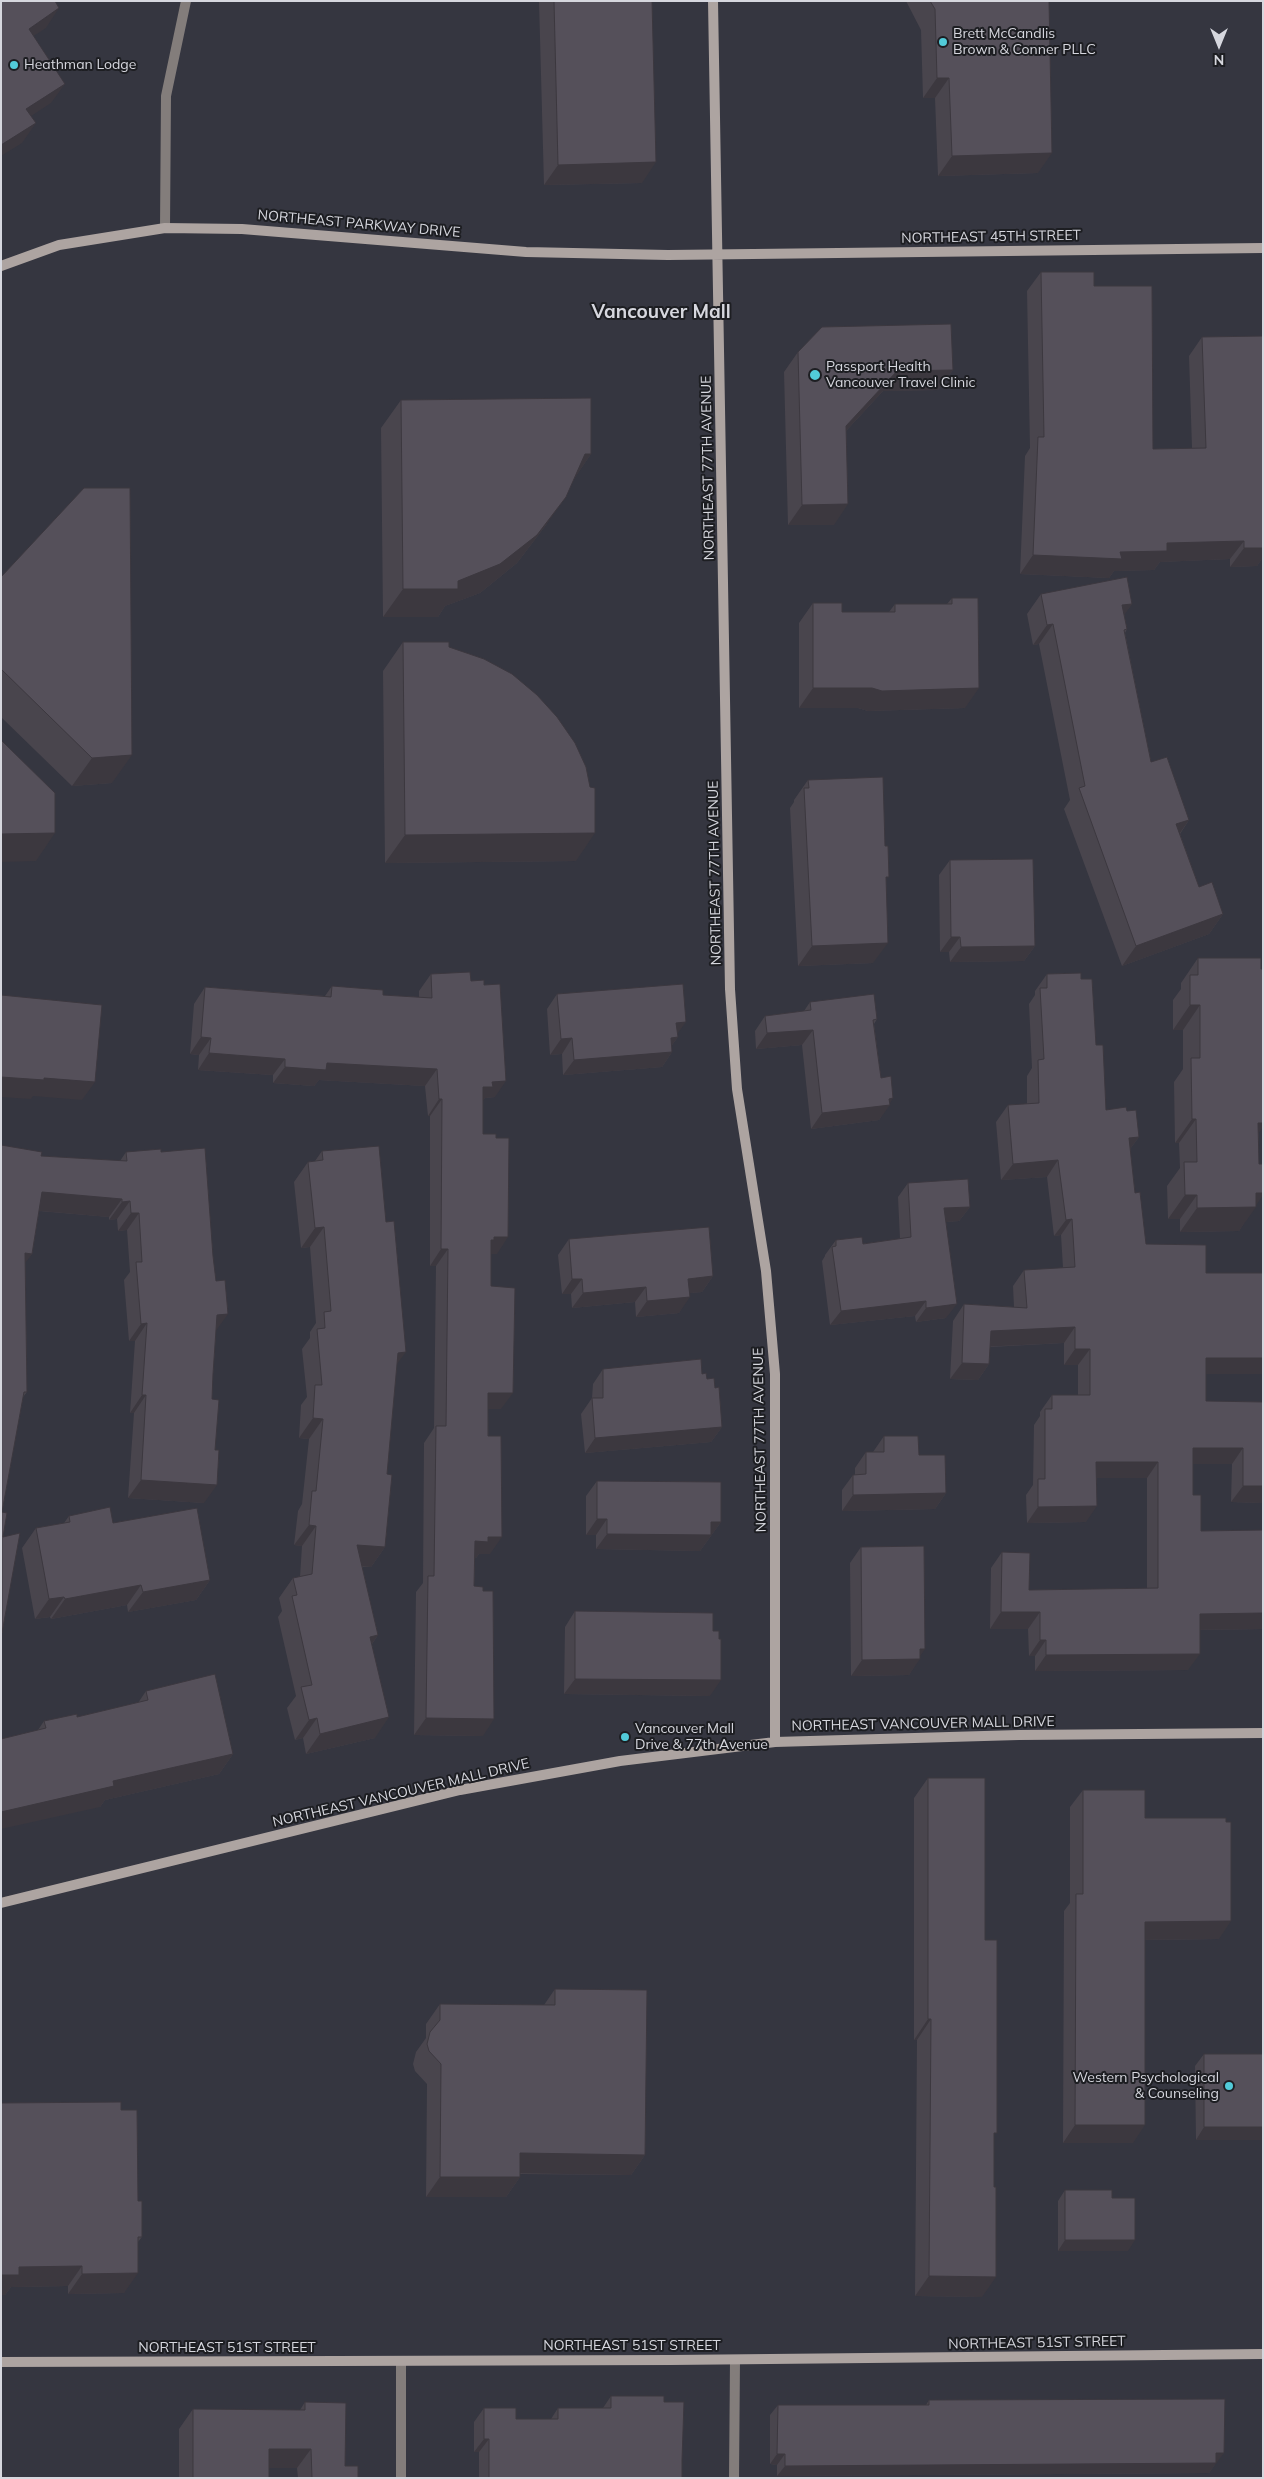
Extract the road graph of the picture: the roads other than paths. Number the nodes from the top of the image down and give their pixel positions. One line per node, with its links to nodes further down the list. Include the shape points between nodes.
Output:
1 (186, 1): 3 (street, via 166,96)
2 (712, 1): 5 (street, NORTHEAST 77TH AVENUE)
3 (165, 228): 5 (street, NORTHEAST PARKWAY DRIVE, via 261,230 526,252); 6 (street, NORTHEAST PARKWAY DRIVE, via 59,245)
4 (1263, 248): 5 (street, NORTHEAST 45TH STREET)
5 (719, 254): 8 (street, NORTHEAST 77TH AVENUE, via 730,989 737,1089 766,1271 775,1374)
6 (1, 266)
7 (1263, 1733): 8 (street, NORTHEAST VANCOUVER MALL DRIVE)
8 (775, 1742): 9 (street, NORTHEAST VANCOUVER MALL DRIVE, via 620,1761 460,1790)
9 (1, 1902)
10 (1263, 2354): 11 (street, NORTHEAST 51ST STREET)
11 (735, 2360): 12 (street, NORTHEAST 51ST STREET); 15 (street)
12 (401, 2361): 13 (street, NORTHEAST 51ST STREET); 14 (street)
13 (1, 2362)
14 (401, 2478)
15 (734, 2478)

